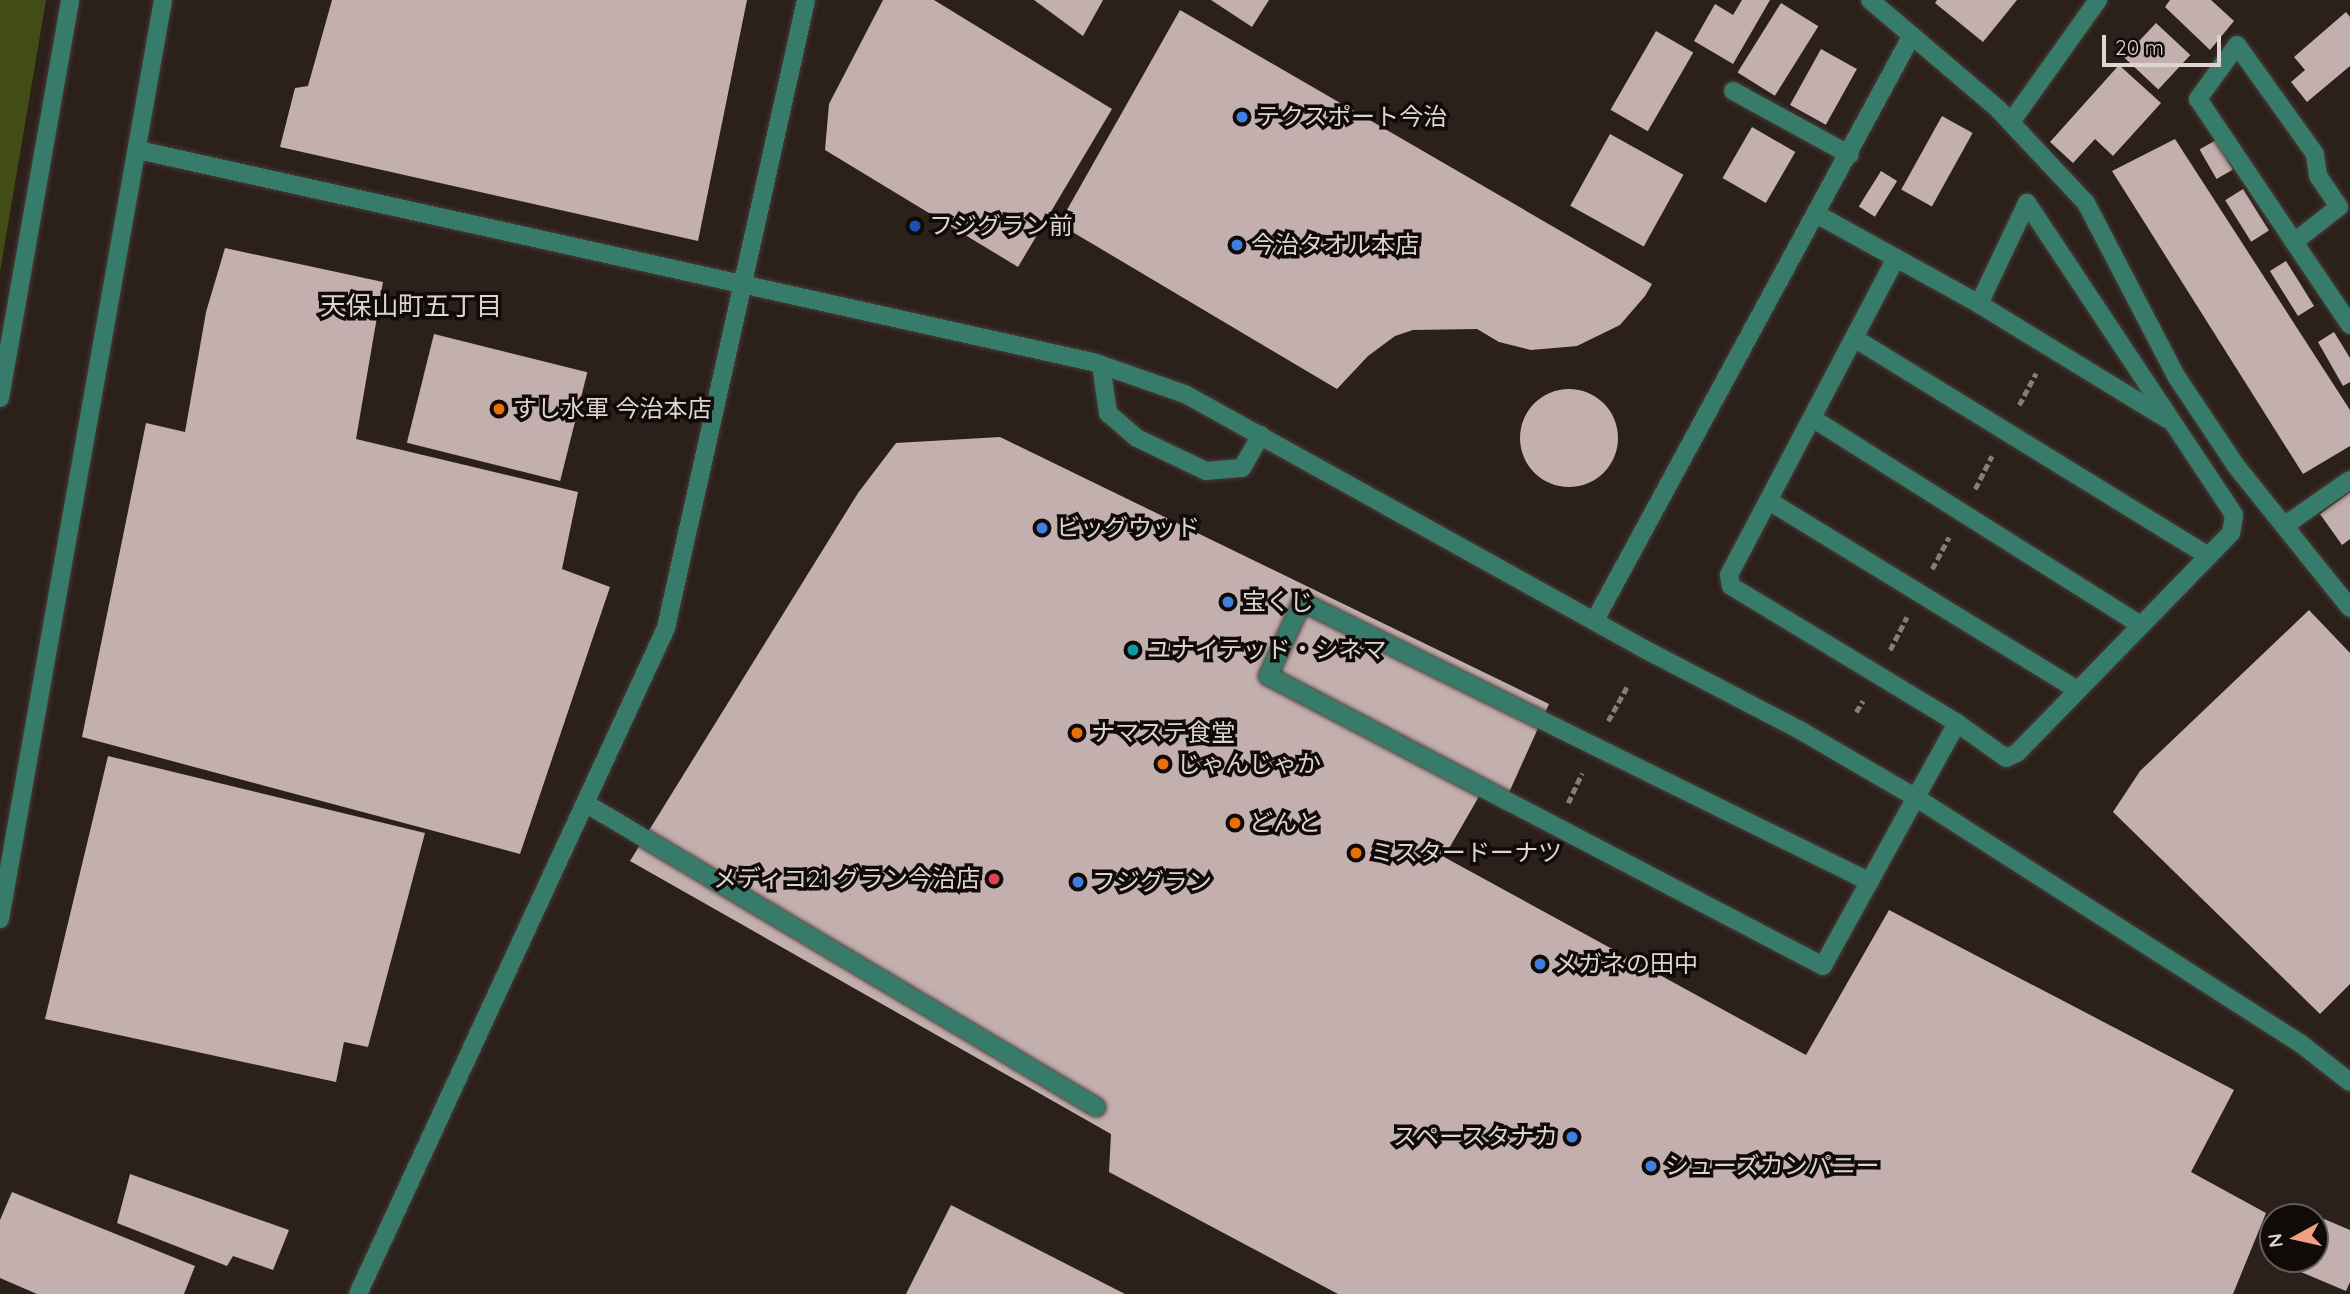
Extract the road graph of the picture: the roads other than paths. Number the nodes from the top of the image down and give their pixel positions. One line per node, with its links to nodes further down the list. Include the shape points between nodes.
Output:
1 (70, 0): 19 (street)
2 (163, 0): 9 (street)
3 (806, 0): 14 (street)
4 (1870, 0): 6 (street)
5 (2098, 0): 8 (street)
6 (1911, 37): 8 (street); 10 (street)
7 (1733, 91): 10 (street)
8 (2011, 122): 25 (street, via 2086,203 2176,376 2236,466)
9 (138, 150): 14 (street); 35 (street)
10 (1850, 155): 11 (street)
11 (1818, 215): 13 (street); 28 (street)
12 (2294, 242): 12 (street, via 2198,99 2237,45 2315,153 2318,176 2339,207); 16 (street)
13 (1896, 258): 15 (street); 17 (street)
14 (742, 284): 18 (street); 33 (street, via 666,628)
15 (1979, 304): 21 (street); 21 (street, via 2027,203)
16 (2350, 325)
17 (1854, 338): 20 (street); 26 (street)
18 (1101, 365): 22 (street, via 1185,394); 22 (street, via 1108,413 1137,438 1206,471 1241,468)
19 (0, 398)
20 (1812, 418): 24 (street); 29 (street)
21 (2173, 423): 26 (street, via 2234,515 2231,533)
22 (1262, 435): 28 (street)
23 (2350, 480): 25 (street)
24 (1769, 501): 30 (street); 31 (street, via 1729,575 1731,586)
25 (2284, 526): 27 (street)
26 (2208, 556): 29 (street)
27 (2350, 608)
28 (1595, 620): 32 (street)
29 (2141, 625): 30 (street)
30 (2078, 690): 31 (street, via 2017,753 2006,758)
31 (1957, 723): 32 (street)
32 (1915, 797): 34 (street); 36 (street, via 2301,1044)
33 (585, 803): 37 (street); 38 (street)
34 (1870, 882): 34 (street, via 1824,966 1268,676 1302,602)
35 (0, 917)
36 (2350, 1082)
37 (1096, 1107)
38 (358, 1294)

